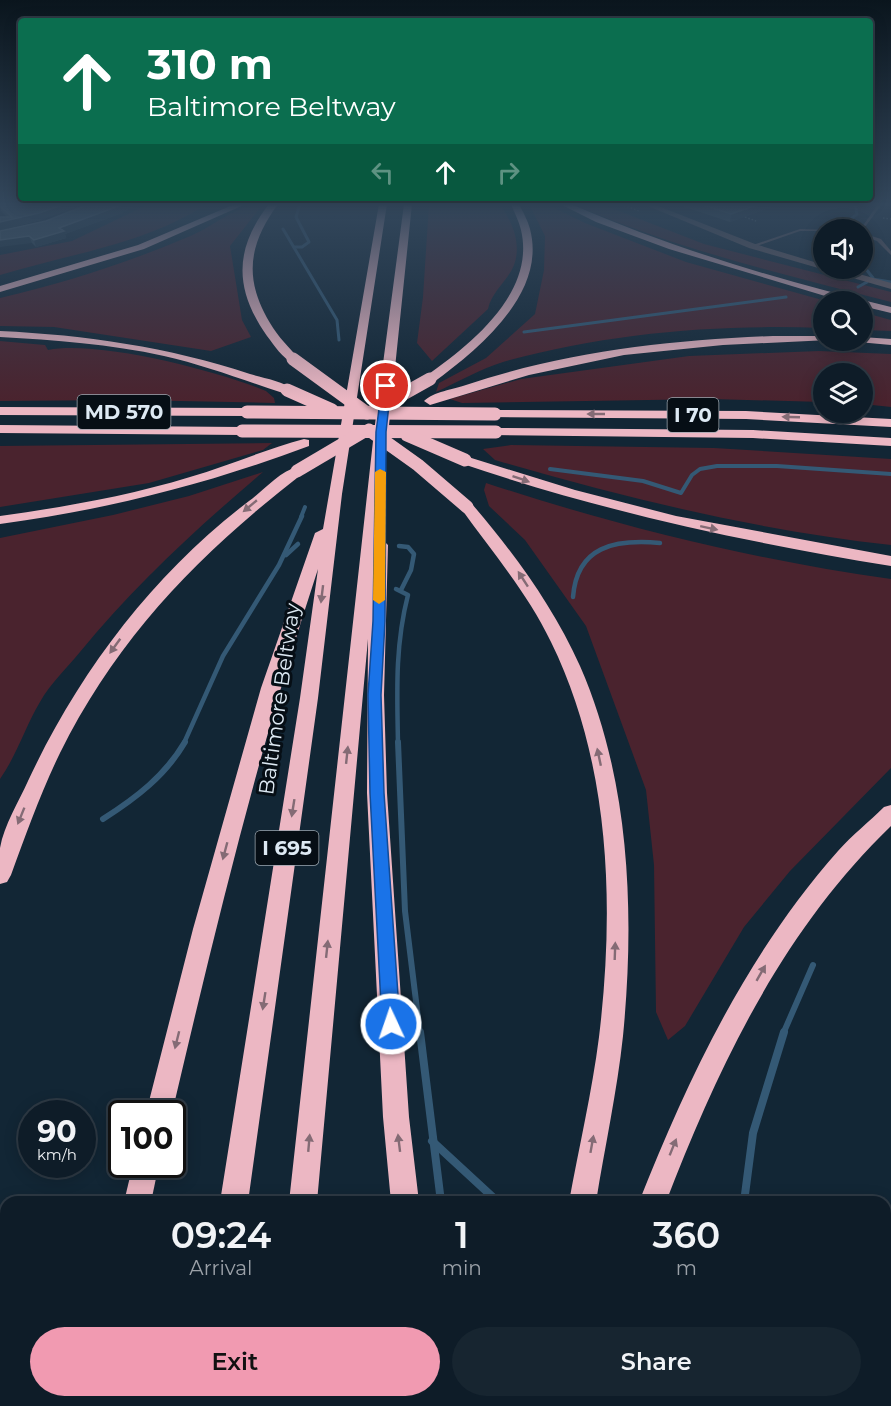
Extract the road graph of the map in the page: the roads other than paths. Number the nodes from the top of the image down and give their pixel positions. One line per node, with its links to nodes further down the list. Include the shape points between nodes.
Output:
1 (65, 270): 9 (highway)
2 (246, 270): 26 (highway, one-way to 26, bridge, via 247,284 262,322 274,341 293,359 375,419 465,460 560,492 676,521)
3 (372, 270): 24 (highway, Baltimore Beltway / I 695)
4 (400, 270): 22 (highway, I 695)
5 (523, 270): 25 (highway, bridge, via 518,290 493,326 450,366 370,413 252,464 151,492)
6 (749, 270): 10 (highway)
7 (865, 279): 8 (street)
8 (891, 286)
9 (0, 289)
10 (823, 291)
11 (873, 305): 12 (highway)
12 (891, 310)
13 (0, 334): 35 (highway, one-way to 13, bridge, via 613,1014 616,898 610,822 599,754 581,690 554,630 501,546 466,507 418,465 364,427 287,390 147,349)
14 (813, 339): 28 (highway, one-way to 28, bridge, via 730,339 624,350 525,370 430,401 334,447 297,471 254,503 166,582 120,638 46,760)
15 (873, 341): 16 (highway)
16 (891, 342)
17 (0, 411): 18 (highway, MD 570)
18 (247, 412): 19 (highway, I 70, one-way to 18, bridge, via 747,415)
19 (891, 423)
20 (0, 429): 21 (highway, MD 570)
21 (242, 430): 23 (highway, I 70, bridge, via 753,434)
22 (381, 432): 33 (highway, I 695, one-way to 22); 34 (highway, one-way to 22, via 377,793 375,695)
23 (891, 442)
24 (335, 494): 29 (highway, one-way to 29, via 270,688); 32 (highway, Baltimore Beltway / I 695, one-way to 32, via 309,698)
25 (0, 520)
26 (891, 561)
27 (891, 813): 36 (highway, one-way to 27, via 717,1053 763,969 846,857)
28 (0, 875)
29 (162, 1100)
30 (143, 1178): 31 (highway)
31 (138, 1196)
32 (235, 1196)
33 (304, 1196)
34 (404, 1196)
35 (583, 1196)
36 (654, 1196)

